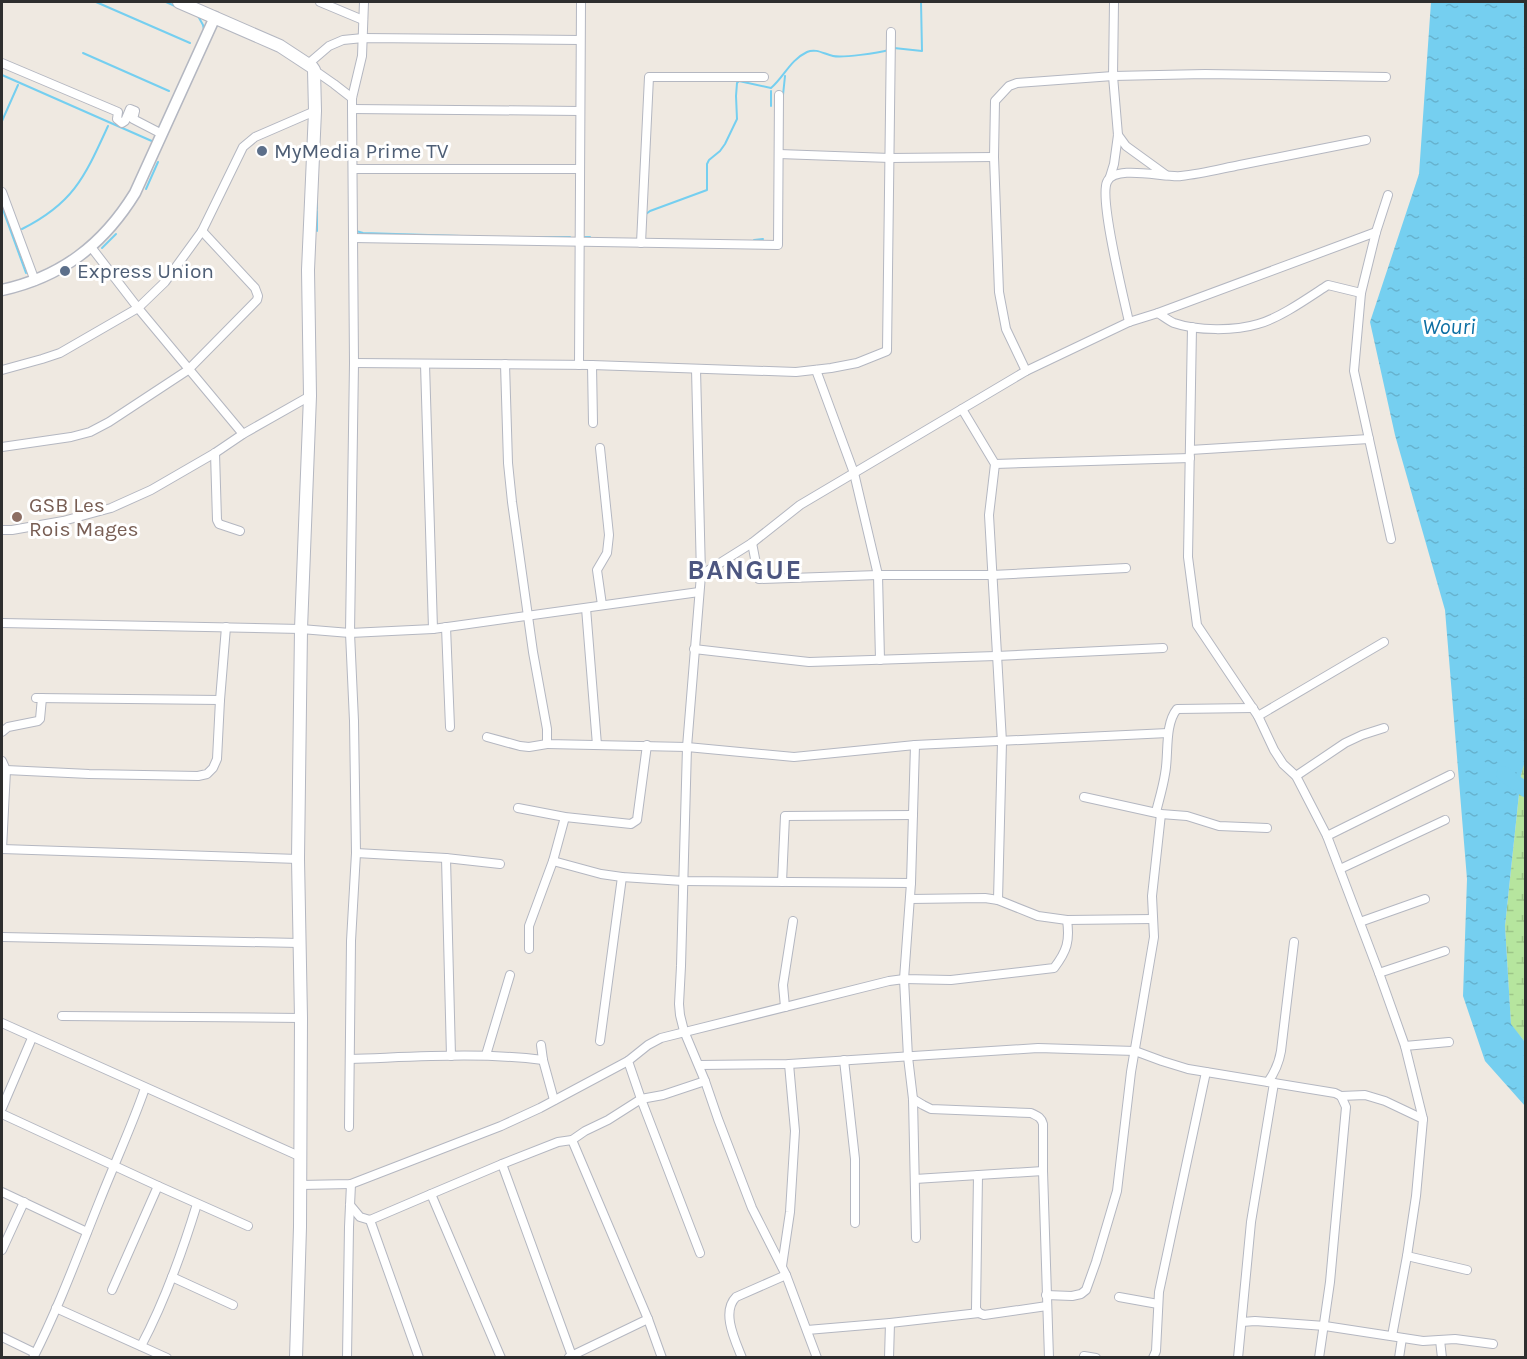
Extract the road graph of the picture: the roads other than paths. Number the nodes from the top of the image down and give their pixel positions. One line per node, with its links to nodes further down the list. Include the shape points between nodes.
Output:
1 (320, 2): 7 (street)
2 (364, 2): 7 (street)
3 (581, 2): 10 (street)
4 (1114, 2): 13 (street)
5 (187, 3): 6 (main road)
6 (215, 17): 12 (main road, via 280,46); 21 (street)
7 (363, 21): 9 (street)
8 (891, 33): 26 (street)
9 (363, 38): 10 (street); 12 (street, via 329,46); 17 (street)
10 (580, 40): 20 (street)
11 (2, 63): 21 (street, via 118,112 117,119 122,123 130,109 135,111 134,119)
12 (311, 67): 17 (street); 19 (main road)
13 (1113, 76): 15 (street); 22 (street); 25 (street, via 1009,86 995,101)
14 (764, 77): 37 (street, via 649,77)
15 (1386, 77)
16 (779, 95): 24 (street)
17 (352, 98): 18 (street)
18 (352, 109): 20 (street); 27 (street)
19 (315, 111): 33 (street, via 248,141); 56 (main road, via 308,270)
20 (580, 111): 28 (street)
21 (162, 134): 38 (street, via 127,206)
22 (1118, 135): 29 (street, via 1126,146); 30 (street)
23 (1366, 140): 29 (street)
24 (779, 154): 26 (street); 37 (street, via 778,245)
25 (994, 157): 26 (street); 55 (street, via 999,292 1006,329)
26 (890, 158): 54 (street, via 887,351 857,363)
27 (353, 169): 28 (street); 35 (street)
28 (580, 170): 36 (street)
29 (1168, 176): 30 (street, via 1137,172)
30 (1110, 177): 44 (street, via 1105,188 1106,208)
31 (2, 192): 39 (street)
32 (1388, 195): 34 (street)
33 (202, 231): 42 (street, via 165,282); 53 (street, via 258,296)
34 (1376, 232): 41 (street); 43 (street)
35 (353, 237): 36 (street); 46 (street)
36 (579, 241): 37 (street); 49 (street)
37 (641, 243)
38 (91, 247): 39 (street); 42 (street)
39 (35, 281): 40 (street)
40 (2, 291)
41 (1361, 293): 45 (street, via 1328,285 1259,324); 60 (street, via 1354,371)
42 (138, 308): 52 (street, via 60,353); 53 (street)
43 (1158, 313): 44 (street); 45 (street, via 1174,323)
44 (1129, 322): 55 (street)
45 (1192, 327): 64 (street)
46 (354, 363): 47 (street); 84 (street)
47 (425, 364): 48 (street); 83 (street)
48 (505, 364): 49 (street); 78 (street, via 510,482)
49 (579, 365): 50 (street)
50 (592, 365): 51 (street); 58 (street)
51 (696, 369): 54 (street); 74 (street)
52 (2, 370)
53 (188, 370): 59 (street); 61 (street, via 90,432)
54 (816, 370): 66 (street)
55 (1026, 371): 57 (street)
56 (310, 396): 59 (street); 82 (main road)
57 (962, 409): 65 (street); 66 (street)
58 (592, 423)
59 (243, 434): 63 (street)
60 (1369, 439): 64 (street); 69 (street)
61 (2, 447)
62 (600, 448): 76 (street, via 609,535 607,553 597,570)
63 (216, 453): 67 (street, via 111,508 63,521); 68 (street, via 217,520)
64 (1190, 454): 65 (street); 91 (street, via 1188,557 1197,625)
65 (995, 464): 73 (street, via 989,515)
66 (854, 473): 70 (street, via 800,505); 72 (street)
67 (2, 530)
68 (240, 531)
69 (1391, 538)
70 (752, 543): 72 (street, via 759,579); 74 (street)
71 (1126, 568): 73 (street)
72 (878, 574): 73 (street); 89 (street)
73 (992, 574): 88 (street)
74 (701, 575): 75 (street)
75 (699, 592): 76 (street); 87 (street)
76 (602, 605): 77 (street)
77 (586, 608): 78 (street); 99 (street)
78 (528, 616): 81 (street); 98 (street)
79 (2, 623): 80 (street)
80 (226, 627): 82 (street); 90 (street)
81 (446, 627): 83 (street); 92 (street)
82 (301, 629): 84 (street); 118 (main road)
83 (433, 629): 84 (street)
84 (350, 633): 116 (street)
85 (1384, 642): 91 (street)
86 (1163, 648): 88 (street)
87 (694, 649): 89 (street, via 809,662); 102 (street)
88 (996, 656): 89 (street); 97 (street)
89 (880, 660)
90 (219, 700): 94 (street, via 39,698 38,721 8,727); 104 (street, via 217,759 207,774)
91 (1255, 712): 95 (street, via 1177,709); 106 (street, via 1274,750)
92 (450, 727)
93 (1384, 728): 106 (street, via 1346,743)
94 (2, 732)
95 (1168, 733): 97 (street); 109 (street)
96 (487, 737): 98 (street, via 525,747)
97 (1002, 742): 101 (street); 128 (street)
98 (547, 744): 99 (street)
99 (597, 745): 100 (street)
100 (647, 745): 102 (street); 111 (street, via 634,823)
101 (915, 745): 102 (street, via 794,757); 110 (street)
102 (687, 747): 123 (street)
103 (2, 761): 104 (street)
104 (6, 770): 115 (street)
105 (1449, 775): 114 (street)
106 (1296, 776): 114 (street)
107 (1083, 797): 109 (street)
108 (518, 808): 111 (street)
109 (1158, 813): 113 (street, via 1187,816 1219,826); 129 (street)
110 (913, 814): 124 (street, via 785,816); 125 (street)
111 (565, 817): 119 (street)
112 (1445, 820): 121 (street)
113 (1267, 828)
114 (1327, 836): 121 (street)
115 (2, 849): 118 (street)
116 (356, 853): 117 (street); 155 (street)
117 (446, 858): 120 (street); 153 (street)
118 (298, 859): 135 (main road)
119 (553, 861): 122 (street); 136 (street, via 529,926)
120 (500, 864)
121 (1340, 869): 132 (street)
122 (622, 877): 123 (street); 147 (street)
123 (683, 881): 124 (street); 145 (street, via 679,1004)
124 (782, 882): 125 (street)
125 (911, 883): 126 (street)
126 (910, 899): 128 (street); 140 (street)
127 (1425, 899): 132 (street)
128 (998, 900): 130 (street, via 1038,915)
129 (1153, 919): 130 (street); 151 (street, via 1153,947)
130 (1067, 920): 140 (street, via 1067,946 1054,968 951,980)
131 (793, 921): 141 (street, via 783,985)
132 (1360, 922): 138 (street)
133 (2, 937): 135 (street)
134 (1294, 942): 163 (street, via 1281,1051)
135 (299, 943): 143 (main road)
136 (529, 949)
137 (1444, 951): 138 (street)
138 (1379, 973): 150 (street)
139 (510, 975): 152 (street)
140 (904, 979): 141 (street); 154 (street)
141 (785, 1006): 145 (street)
142 (62, 1016): 143 (street)
143 (301, 1018): 174 (main road)
144 (2, 1023): 146 (street)
145 (684, 1031): 158 (street, via 655,1041); 160 (street)
146 (32, 1038): 164 (street); 169 (street)
147 (600, 1041)
148 (1449, 1042): 150 (street)
149 (541, 1045): 156 (street)
150 (1405, 1046): 171 (street)
151 (1135, 1051): 154 (street, via 1038,1048); 161 (street); 200 (street, via 1117,1191 1086,1290 1072,1296)
152 (486, 1055): 153 (street); 156 (street)
153 (451, 1056): 155 (street)
154 (908, 1057): 157 (street); 167 (street)
155 (350, 1059): 172 (street)
156 (543, 1060): 168 (street)
157 (844, 1060): 159 (street); 189 (street, via 855,1159)
158 (628, 1061): 166 (street); 168 (street)
159 (789, 1064): 160 (street); 197 (street, via 795,1131)
160 (699, 1065): 162 (street)
161 (1206, 1072): 163 (street); 202 (street)
162 (705, 1082): 166 (street); 197 (street, via 752,1208)
163 (1271, 1082): 165 (street); 208 (street, via 1251,1222)
164 (146, 1088): 174 (street); 176 (street)
165 (1341, 1096): 171 (street, via 1365,1095); 210 (street, via 1346,1107)
166 (640, 1099): 173 (street); 194 (street)
167 (913, 1099): 177 (street, via 931,1109 1039,1116 1043,1124); 179 (street)
168 (554, 1100): 180 (street, via 501,1126)
169 (2, 1108)
170 (2, 1114): 176 (street)
171 (1423, 1119): 195 (street)
172 (349, 1127)
173 (572, 1140): 175 (street); 207 (street)
174 (299, 1156): 181 (main road)
175 (502, 1164): 184 (street); 220 (street)
176 (114, 1165): 182 (street); 191 (street)
177 (1043, 1171): 178 (street); 200 (street)
178 (978, 1175): 179 (street); 206 (street)
179 (915, 1179): 192 (street)
180 (351, 1184): 181 (street); 187 (street)
181 (300, 1185): 223 (main road)
182 (158, 1186): 186 (street); 199 (street)
183 (2, 1192): 185 (street)
184 (431, 1194): 188 (street); 226 (street)
185 (24, 1202): 191 (street); 193 (street)
186 (197, 1204): 190 (street); 198 (street)
187 (350, 1205): 188 (street, via 360,1217); 224 (street)
188 (370, 1220): 225 (street)
189 (855, 1223)
190 (248, 1226)
191 (87, 1232): 205 (street)
192 (916, 1238)
193 (2, 1250)
194 (700, 1253)
195 (1407, 1256): 196 (street); 212 (street)
196 (1467, 1270)
197 (784, 1271): 211 (street); 228 (street, via 732,1301 729,1310 733,1334)
198 (172, 1277): 203 (street); 217 (street)
199 (112, 1290)
200 (1046, 1295): 204 (street)
201 (1119, 1297): 202 (street)
202 (1158, 1304): 221 (street)
203 (233, 1305)
204 (1047, 1306): 206 (street); 231 (street)
205 (56, 1308): 217 (street); 218 (street)
206 (979, 1313): 209 (street)
207 (648, 1319): 220 (street); 227 (street)
208 (1242, 1322): 210 (street); 233 (street)
209 (890, 1323): 211 (street); 230 (street)
210 (1324, 1326): 212 (street); 234 (street)
211 (807, 1330): 229 (street)
212 (1392, 1336): 214 (street)
213 (2, 1338): 218 (street)
214 (1402, 1338): 215 (street); 235 (street)
215 (1440, 1340): 216 (street); 236 (street)
216 (1493, 1344)
217 (141, 1346): 222 (street)
218 (34, 1355)
219 (1084, 1356): 232 (street)
220 (572, 1357)
221 (1153, 1357)
222 (167, 1358)
223 (296, 1358)
224 (347, 1358)
225 (419, 1358)
226 (501, 1358)
227 (663, 1358)
228 (742, 1358)
229 (817, 1358)
230 (889, 1358)
231 (1049, 1358)
232 (1096, 1358)
233 (1238, 1358)
234 (1319, 1358)
235 (1399, 1358)
236 (1442, 1358)

